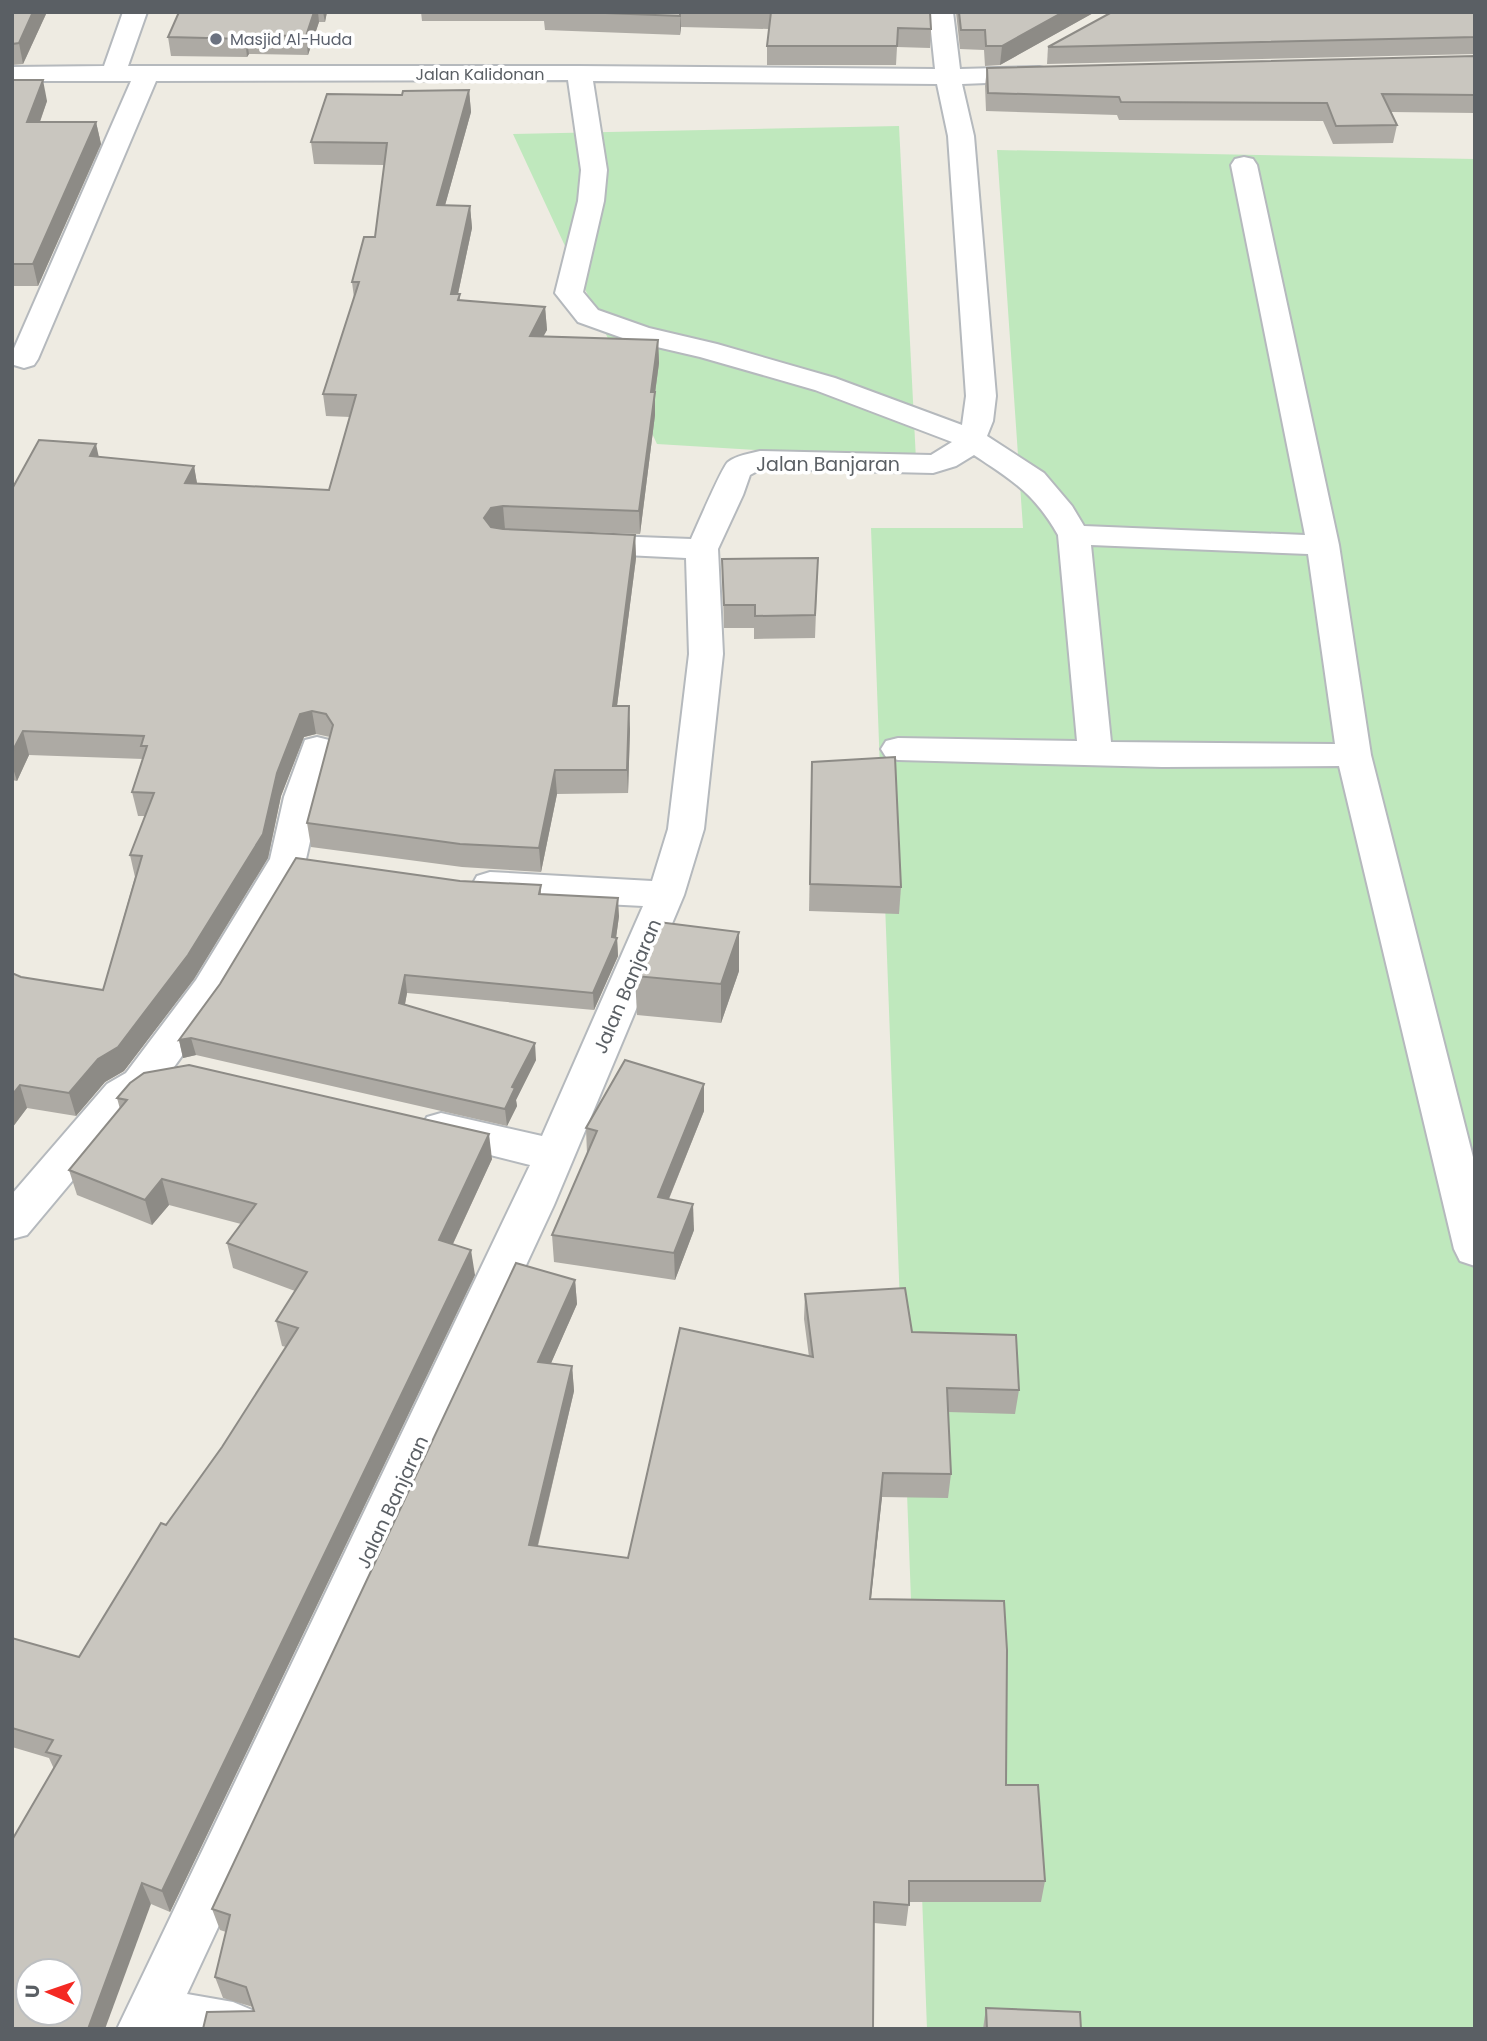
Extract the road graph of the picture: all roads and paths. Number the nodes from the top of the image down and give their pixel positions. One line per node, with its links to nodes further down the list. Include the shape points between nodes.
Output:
1 (135, 12): 6 (street)
2 (941, 12): 8 (street)
3 (1052, 63): 8 (street, Jalan Kalidonan, via 1003,75)
4 (12, 74): 6 (street, Jalan Kalidonan)
5 (579, 74): 7 (street, Jalan Kalidonan); 8 (street, Jalan Kalidonan); 11 (street, via 594,169 569,293 588,316 641,335 825,384)
6 (113, 75): 7 (street, Jalan Kalidonan)
7 (146, 75): 10 (street)
8 (948, 76): 11 (street, via 961,136 981,396)
9 (1244, 165): 14 (street)
10 (24, 359)
11 (971, 439): 12 (street, via 1033,480); 15 (street, Jalan Banjaran, via 953,459 933,464 760,460 746,464 736,470)
12 (1073, 535): 14 (street); 18 (street)
13 (557, 543): 15 (street)
14 (1323, 545): 19 (street)
15 (702, 549): 23 (street, Jalan Banjaran, via 706,654 686,829)
16 (317, 748): 20 (street)
17 (898, 748): 18 (street)
18 (1095, 753): 19 (street)
19 (1354, 755): 29 (street)
20 (288, 859): 21 (street); 25 (street, via 209,990)
21 (325, 864)
22 (462, 883): 23 (street)
23 (666, 895): 27 (street, Jalan Banjaran)
24 (195, 1073): 25 (street)
25 (140, 1083): 28 (street, via 121,1095)
26 (409, 1121): 27 (street)
27 (555, 1155): 30 (street, Jalan Banjaran)
28 (12, 1223)
29 (1475, 1250)
30 (147, 2021): 31 (street)
31 (233, 2029)

